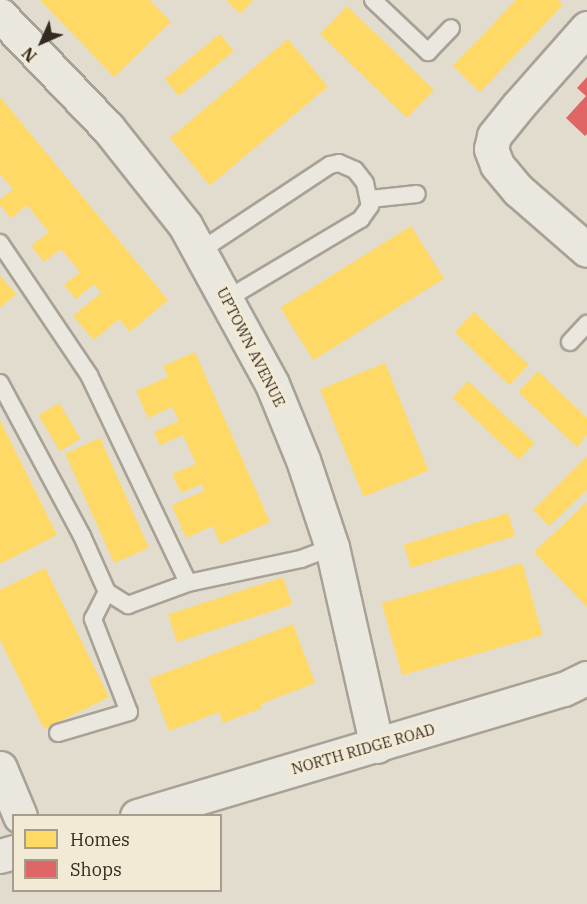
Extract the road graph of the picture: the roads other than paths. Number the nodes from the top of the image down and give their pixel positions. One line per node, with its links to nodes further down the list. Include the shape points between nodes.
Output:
1 (374, 0): 3 (lane, via 428,52)
2 (0, 15): 9 (street, UPTOWN AVENUE, via 108,128 185,225)
3 (451, 28)
4 (587, 28): 8 (street, via 494,136 491,149 497,165 518,190)
5 (417, 194): 6 (lane)
6 (370, 199): 9 (lane, via 355,170 339,162); 10 (lane, via 361,219)
7 (0, 243): 15 (lane, via 89,375)
8 (587, 250)
9 (200, 251): 10 (street, UPTOWN AVENUE)
10 (227, 298): 14 (street, UPTOWN AVENUE, via 272,384)
11 (587, 324): 12 (lane)
12 (570, 342)
13 (0, 383): 16 (lane, via 82,536)
14 (332, 547): 15 (lane, via 301,559); 19 (street, UPTOWN AVENUE)
15 (188, 583): 16 (lane, via 128,605)
16 (106, 592): 18 (lane, via 93,619 129,712)
17 (587, 678): 19 (street, NORTH RIDGE ROAD, via 564,689)
18 (58, 733)
19 (377, 746): 22 (street, NORTH RIDGE ROAD)
20 (0, 768): 21 (street)
21 (19, 814)
22 (144, 814)

